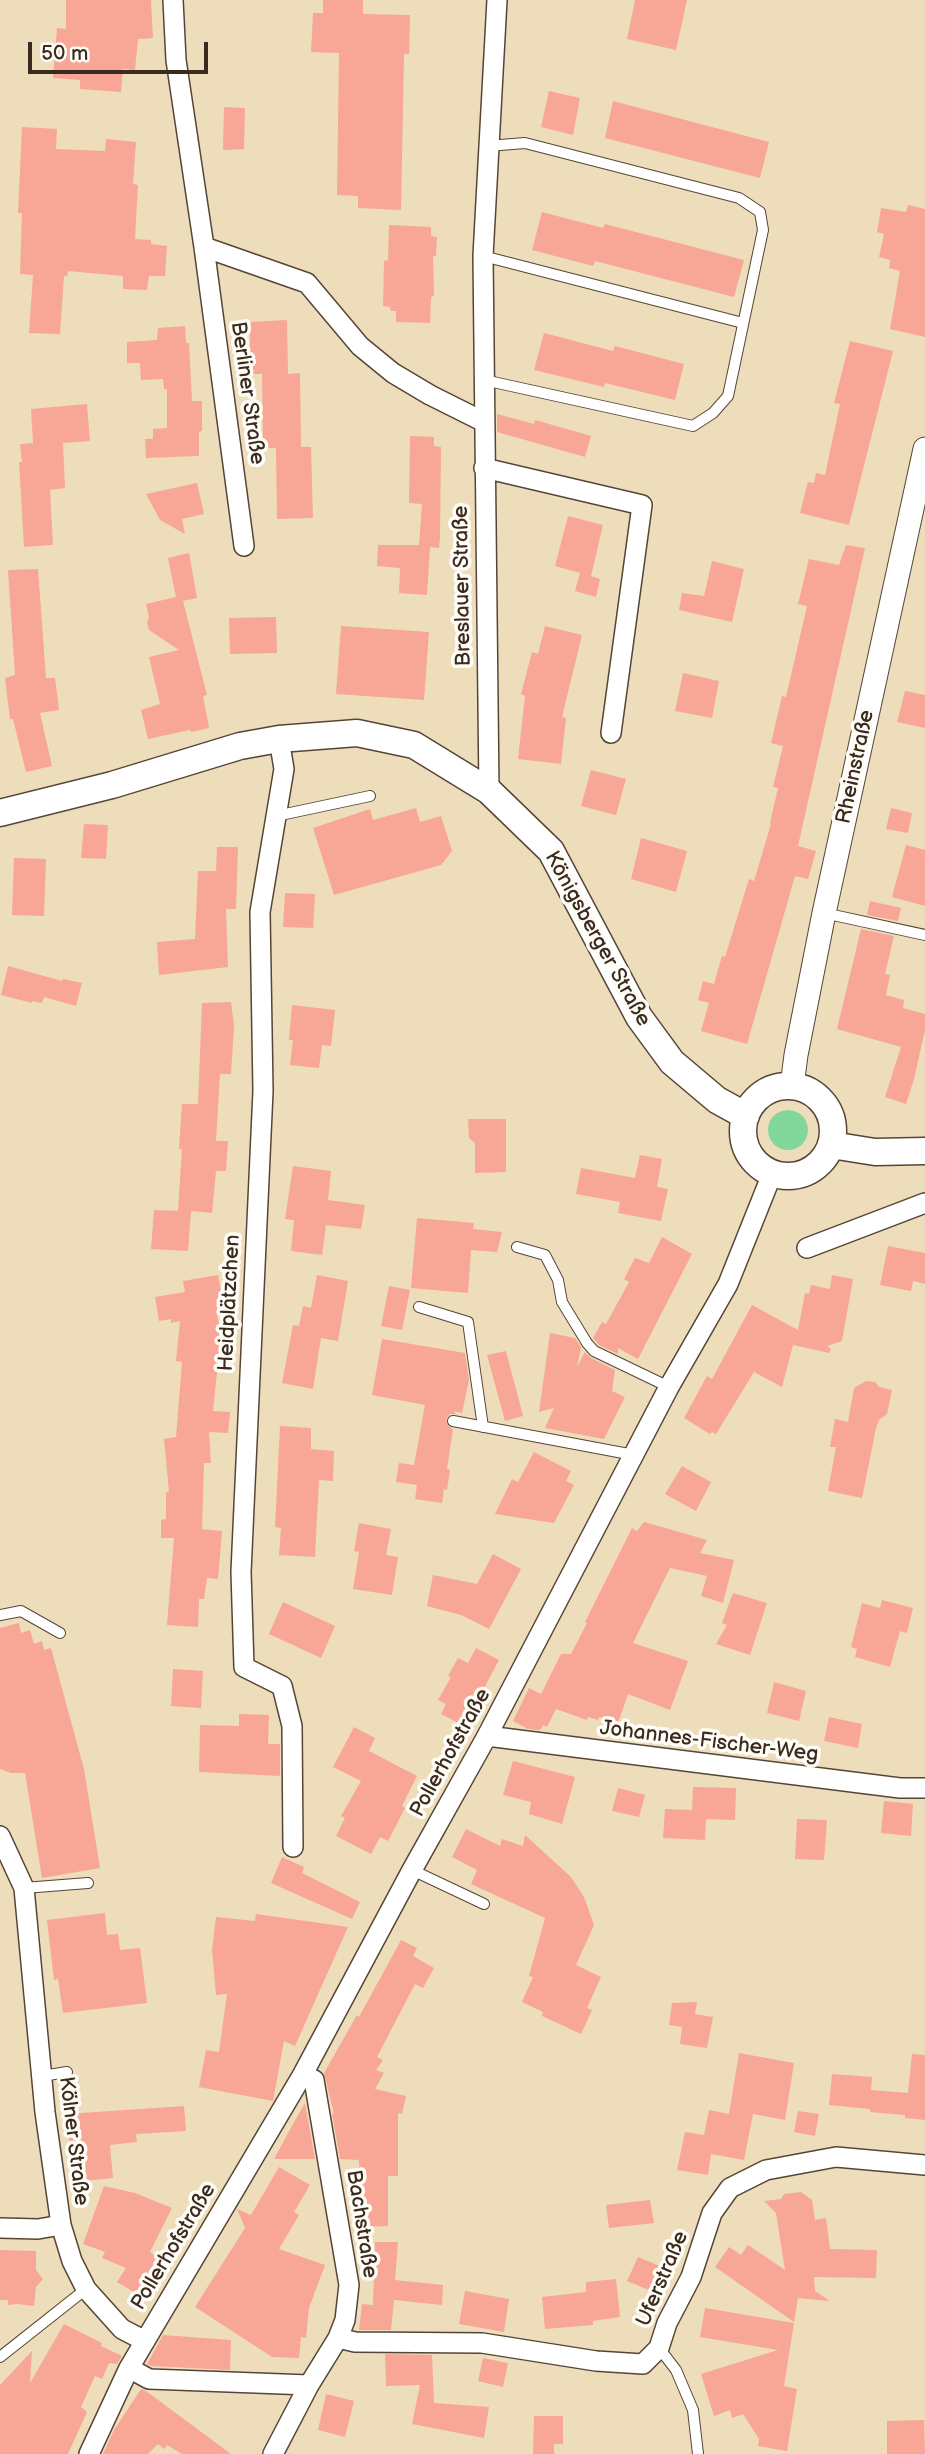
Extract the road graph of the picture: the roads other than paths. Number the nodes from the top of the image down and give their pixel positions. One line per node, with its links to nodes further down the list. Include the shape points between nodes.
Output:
1 (173, 0): 4 (street, Berliner Straße, via 176,60)
2 (497, 0): 3 (street, Breslauer Straße)
3 (488, 146): 5 (street, Breslauer Straße); 6 (lane, via 525,143 739,198 760,212 763,230)
4 (204, 247): 8 (street, via 307,283 360,346 393,373); 11 (street, Berliner Straße)
5 (484, 256): 6 (lane); 7 (street, Breslauer Straße)
6 (743, 323): 7 (lane, via 728,396 693,426)
7 (484, 380): 8 (street, Breslauer Straße)
8 (484, 422): 10 (street, Breslauer Straße)
9 (925, 449): 18 (street, Rheinstraße)
10 (484, 468): 12 (street, via 642,505); 14 (street, Breslauer Straße)
11 (244, 546)
12 (611, 733)
13 (279, 739): 14 (main road, Königsberger Straße, via 358,733 414,745); 16 (main road, Königsberger Straße); 17 (street, Heidplätzchen, via 284,769)
14 (489, 791): 21 (main road, Königsberger Straße, via 551,851 639,1017 672,1062 717,1100)
15 (370, 796): 17 (lane)
16 (0, 813)
17 (276, 816): 38 (street, Heidplätzchen, via 260,912 263,1091 241,1572 244,1667 282,1686 292,1726)
18 (824, 913): 19 (lane); 20 (street, Rheinstraße)
19 (925, 935)
20 (792, 1086): 21 (main road, via 764,1093); 22 (main road, via 811,1092 825,1107 832,1125)
21 (746, 1116): 24 (main road, via 747,1150)
22 (831, 1145): 23 (main road, via 875,1152); 24 (main road, via 822,1161 807,1172 790,1177)
23 (925, 1151)
24 (772, 1174): 29 (street, Pollerhofstraße, via 728,1283)
25 (925, 1203): 27 (street)
26 (517, 1247): 29 (lane, via 545,1255 558,1280 562,1302 594,1351)
27 (807, 1248)
28 (419, 1307): 31 (lane, via 468,1322)
29 (669, 1387): 32 (street, Pollerhofstraße)
30 (453, 1421): 31 (lane)
31 (483, 1427): 32 (lane)
32 (634, 1455): 35 (street, Pollerhofstraße)
33 (0, 1615): 34 (lane, via 21,1611)
34 (60, 1633)
35 (487, 1736): 36 (street, Johannes-Fischer-Weg); 39 (street, Pollerhofstraße)
36 (925, 1788)
37 (0, 1836): 41 (street, Kölner Straße)
38 (293, 1847)
39 (412, 1870): 42 (lane); 44 (street, Pollerhofstraße)
40 (88, 1883): 41 (lane)
41 (24, 1888): 45 (street, Kölner Straße)
42 (484, 1905)
43 (67, 2072): 45 (lane)
44 (303, 2074): 50 (street, Bachstraße, via 314,2080 349,2286); 51 (street, Pollerhofstraße)
45 (42, 2076): 47 (street, Kölner Straße)
46 (925, 2165): 52 (street, Uferstraße, via 836,2157 766,2170 730,2188 712,2213 691,2277)
47 (61, 2225): 48 (street); 49 (street, Kölner Straße)
48 (0, 2228)
49 (86, 2289): 51 (street, Kölner Straße, via 122,2329); 53 (lane)
50 (338, 2338): 52 (street, Uferstraße, via 482,2343 643,2364); 55 (street, Bachstraße)
51 (145, 2341): 54 (street, Pollerhofstraße)
52 (659, 2348): 58 (lane, via 676,2370 693,2410)
53 (2, 2354)
54 (129, 2368): 55 (street, via 149,2379); 56 (street, Pollerhofstraße)
55 (309, 2385): 57 (street, Bachstraße)
56 (89, 2454)
57 (272, 2454)
58 (698, 2454)

